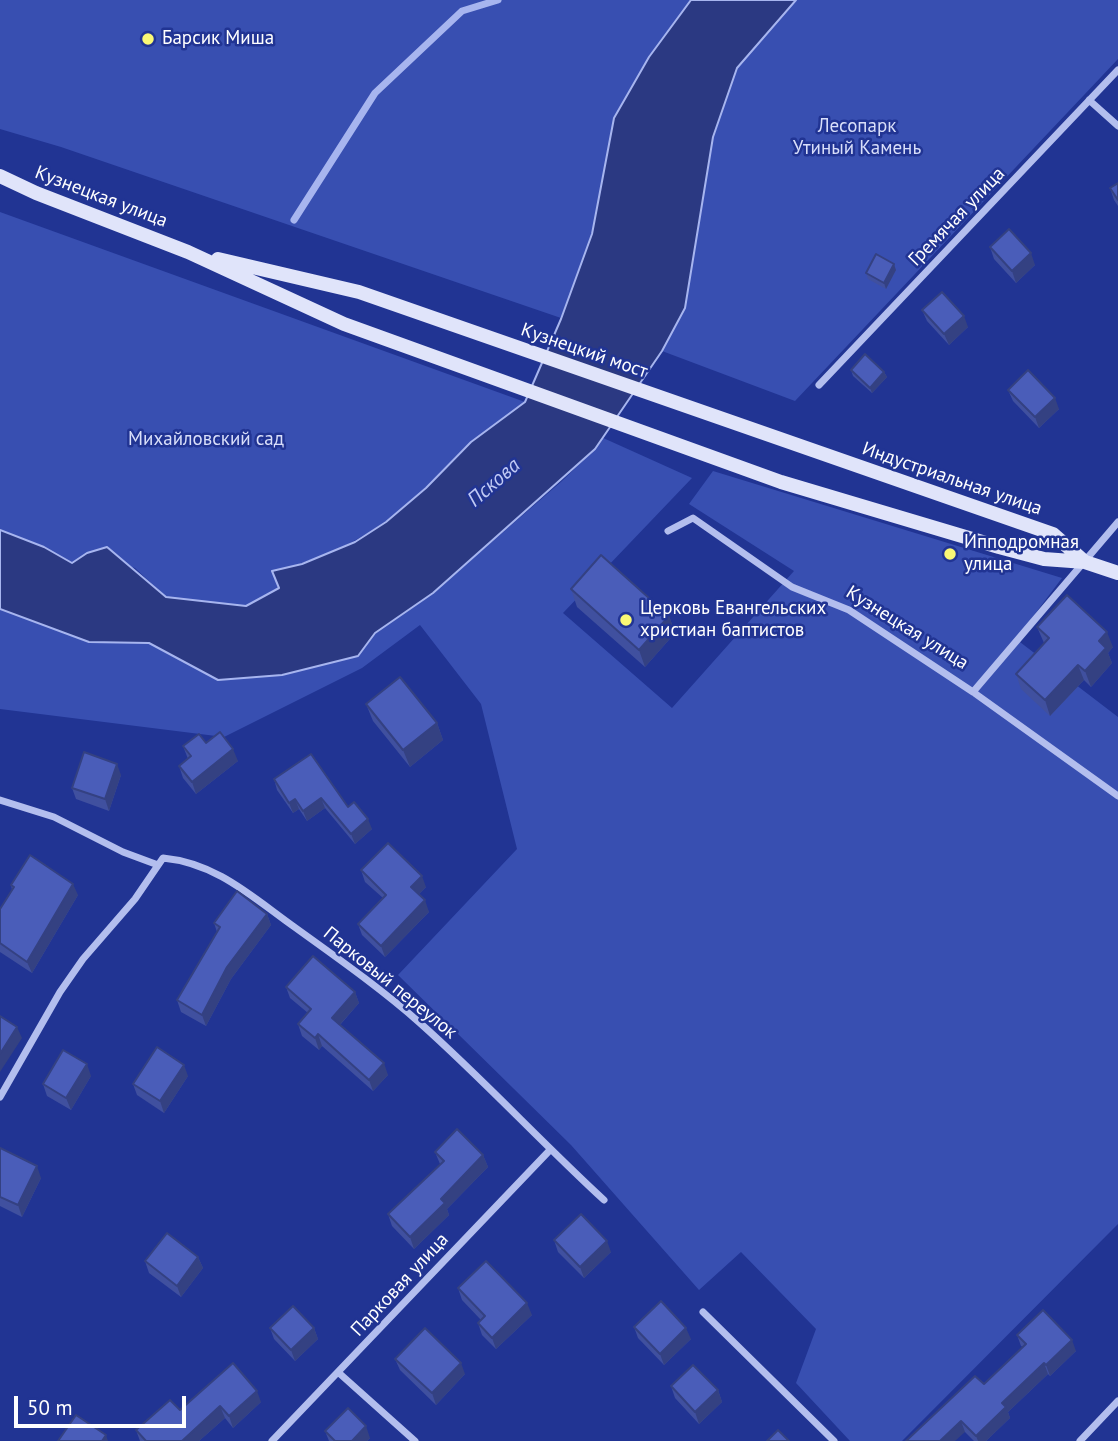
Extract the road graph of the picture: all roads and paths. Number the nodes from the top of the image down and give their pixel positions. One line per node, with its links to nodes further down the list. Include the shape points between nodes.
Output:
1 (1118, 70): 2 (street, Гремячая улица)
2 (1089, 100): 3 (street); 7 (street, Гремячая улица)
3 (1118, 126)
4 (0, 176): 5 (street, Кузнецкая улица)
5 (188, 252): 6 (street, Кузнецкая улица); 9 (street, Кузнецкая улица, via 344,324)
6 (359, 292): 8 (street, Кузнецкий мост)
7 (819, 385)
8 (797, 447): 12 (street, Индустриальная улица, via 1053,534)
9 (781, 482): 12 (street, Индустриальная улица, via 1044,559)
10 (1118, 522): 12 (street)
11 (668, 531): 14 (street, Кузнецкая улица, via 693,518 792,587 849,610)
12 (1086, 562): 13 (street, Индустриальная улица); 14 (street)
13 (1118, 573)
14 (973, 692): 15 (street, Кузнецкая улица)
15 (1118, 796)
16 (0, 800): 17 (street, Парковый переулок, via 54,817 123,852)
17 (160, 861): 18 (street, via 68,981); 19 (street, Парковый переулок, via 186,860 214,871 344,961 420,1023)
18 (0, 1097)
19 (550, 1150): 20 (street, Парковый переулок); 22 (street, Парковая улица)
20 (604, 1200)
21 (703, 1312): 26 (street)
22 (339, 1373): 24 (street, Парковая улица); 25 (street)
23 (1118, 1401): 27 (street)
24 (272, 1441)
25 (415, 1441)
26 (834, 1441)
27 (1080, 1441)

